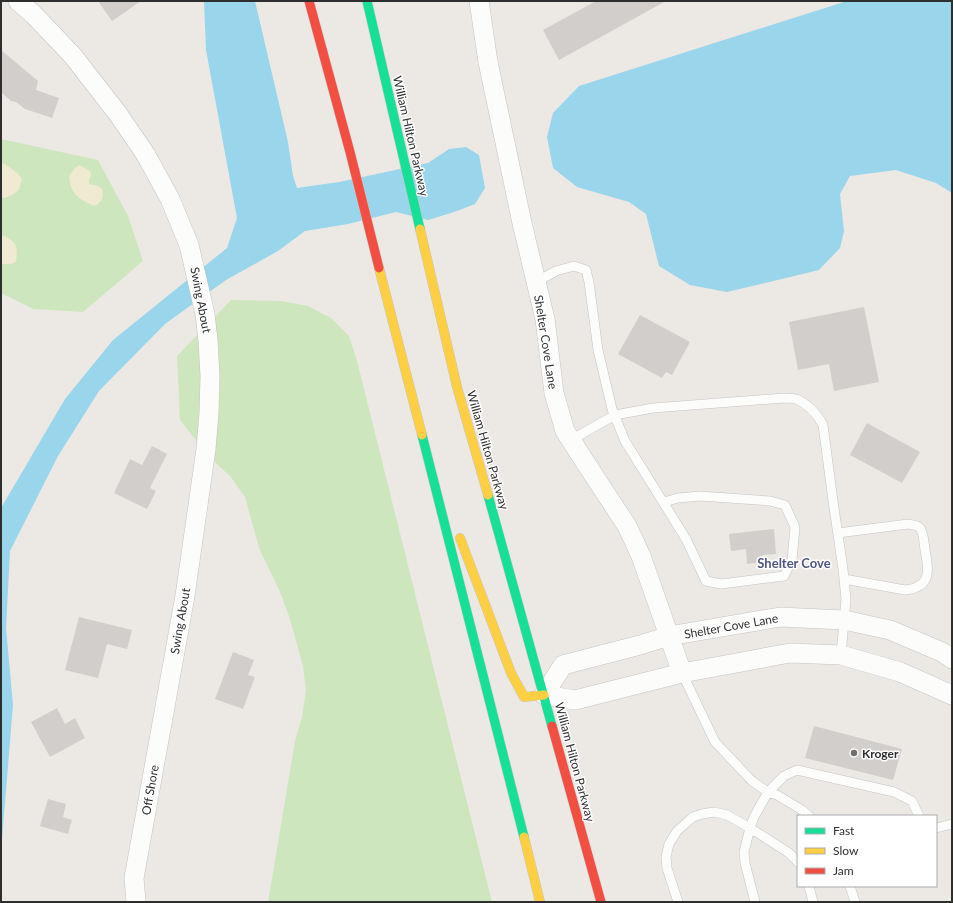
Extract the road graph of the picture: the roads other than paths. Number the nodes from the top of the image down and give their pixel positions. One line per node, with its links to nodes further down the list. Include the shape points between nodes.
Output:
1 (18, 1): 19 (street, Swing About, via 73,56 142,149 170,199 189,245 195,268 208,340 209,413 185,596)
2 (309, 1): 7 (highway)
3 (367, 1): 20 (highway, William Hilton Parkway, via 457,387)
4 (479, 1): 5 (street, Shelter Cove Lane, via 488,62)
5 (536, 282): 6 (lane, via 556,271 574,266 586,270 598,350); 8 (street, Shelter Cove Lane, via 545,319 554,393 565,431)
6 (615, 415): 8 (lane); 9 (lane, via 625,441); 12 (lane, via 653,408 795,399 808,406 823,425)
7 (421, 434): 10 (highway); 32 (highway)
8 (571, 440): 15 (street, Shelter Cove Lane, via 627,526 641,556)
9 (664, 502): 9 (lane, via 686,539 706,581 722,584 784,576 792,560 795,527 785,505 770,501 700,496)
10 (452, 516)
11 (458, 531): 20 (highway, via 511,673 524,697)
12 (838, 533): 13 (lane); 13 (lane, via 916,525 923,537 928,568 923,583 913,589 905,590)
13 (844, 579): 14 (lane)
14 (844, 620): 15 (street, Shelter Cove Lane, via 780,617); 16 (lane); 17 (street, Shelter Cove Lane, via 890,630 942,652)
15 (669, 636): 18 (street, Shelter Cove Lane); 20 (street, Shelter Cove Lane, via 563,665)
16 (841, 655): 18 (street, via 790,653); 21 (street, via 900,672)
17 (952, 659)
18 (682, 673): 20 (street, via 575,700); 22 (lane, Shelter Cove Lane, via 715,742 752,781)
19 (170, 678): 31 (street, Off Shore, via 134,878)
20 (544, 695): 33 (highway, William Hilton Parkway)
21 (952, 695)
22 (768, 792): 23 (lane, Shelter Cove Lane); 24 (lane, via 784,776 797,770 894,792 912,801); 26 (lane)
23 (808, 815)
24 (919, 815)
25 (952, 824): 27 (lane)
26 (750, 828): 28 (lane); 34 (lane, via 727,815 714,812 693,818 677,831 668,844 666,857); 35 (lane, via 744,852)
27 (937, 828)
28 (797, 861)
29 (809, 887): 36 (lane)
30 (850, 887): 37 (lane)
31 (136, 902)
32 (540, 902)
33 (601, 902)
34 (678, 902)
35 (755, 902)
36 (813, 902)
37 (855, 902)

